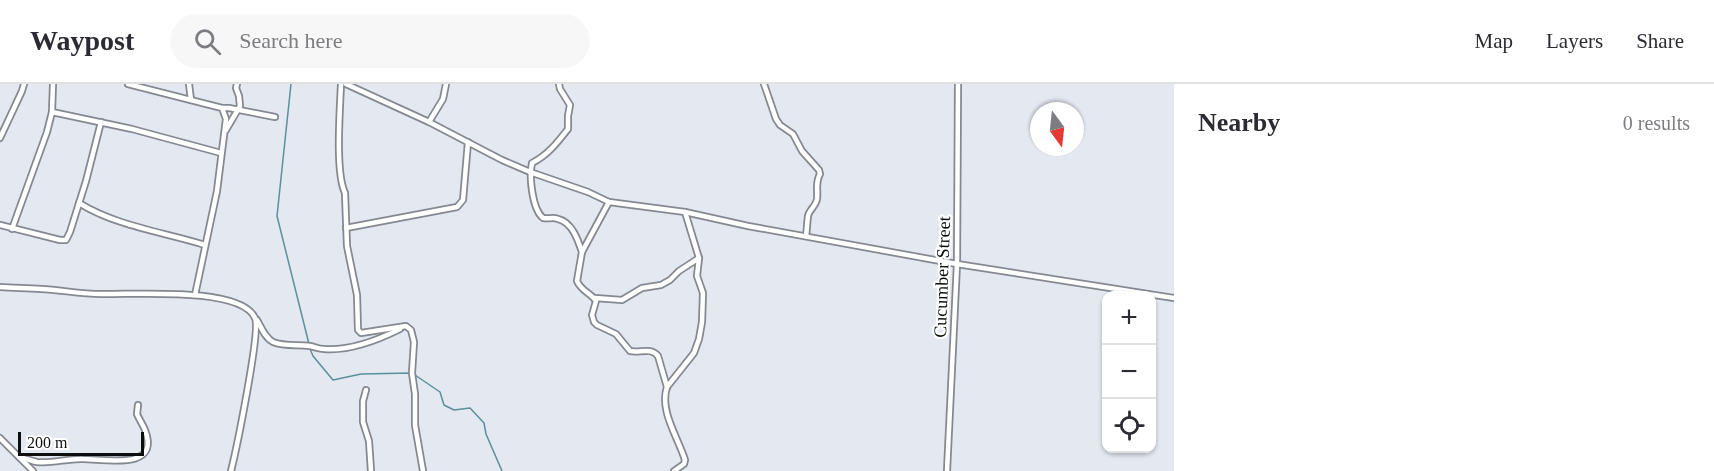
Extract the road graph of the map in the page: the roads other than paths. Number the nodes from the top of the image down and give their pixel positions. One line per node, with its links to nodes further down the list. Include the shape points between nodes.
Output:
1 (24, 84): 22 (street)
2 (52, 84): 17 (street)
3 (128, 84): 13 (street)
4 (155, 84): 13 (street)
5 (189, 84): 14 (street)
6 (237, 84): 16 (street)
7 (341, 84): 30 (street, via 339,146)
8 (346, 84): 20 (street)
9 (446, 84): 20 (street, via 443,99)
10 (559, 84): 25 (street, via 570,105 568,129 549,152 532,163)
11 (764, 84): 32 (street, via 776,119 793,134 819,170 817,200 807,219)
12 (958, 84): 36 (street, Cucumber Street)
13 (154, 91): 14 (street)
14 (191, 100): 15 (street)
15 (222, 108): 16 (street); 21 (street, via 226,119)
16 (237, 110): 18 (street); 21 (street)
17 (52, 112): 19 (street); 31 (street)
18 (275, 117)
19 (101, 122): 24 (street); 27 (street)
20 (429, 122): 23 (street)
21 (224, 134): 24 (street)
22 (0, 138)
23 (468, 142): 25 (street); 30 (street, via 463,200 457,207)
24 (221, 153): 33 (street)
25 (530, 172): 26 (street); 34 (street, via 539,215 565,221)
26 (609, 202): 28 (street); 34 (street)
27 (79, 203): 31 (street, via 66,240); 33 (street, via 117,220)
28 (685, 212): 32 (street); 35 (street)
29 (0, 225): 31 (street)
30 (346, 228): 42 (street, via 357,295 358,330 361,333)
31 (12, 229)
32 (806, 236): 36 (street)
33 (205, 245): 38 (street)
34 (582, 252): 39 (street, via 577,281)
35 (699, 258): 39 (street, via 661,285 649,285 622,300); 43 (street, via 697,276 703,293 699,339 694,352)
36 (957, 264): 40 (street); 53 (street, Cucumber Street)
37 (0, 286): 38 (street, via 100,294)
38 (195, 295): 41 (street, via 230,301)
39 (595, 298): 43 (street, via 592,315 597,326 616,334 630,351 655,352)
40 (1174, 298)
41 (257, 320): 42 (street, via 272,342 322,350 382,338); 49 (street)
42 (406, 326): 51 (street, via 414,342 415,425)
43 (667, 387): 52 (street, via 664,401 685,460)
44 (366, 390): 50 (street, via 363,422)
45 (138, 405): 47 (street, via 137,414 147,441 138,460 39,462)
46 (0, 438): 47 (street)
47 (19, 457): 48 (street)
48 (33, 471)
49 (231, 471)
50 (371, 471)
51 (423, 471)
52 (674, 471)
53 (947, 471)

